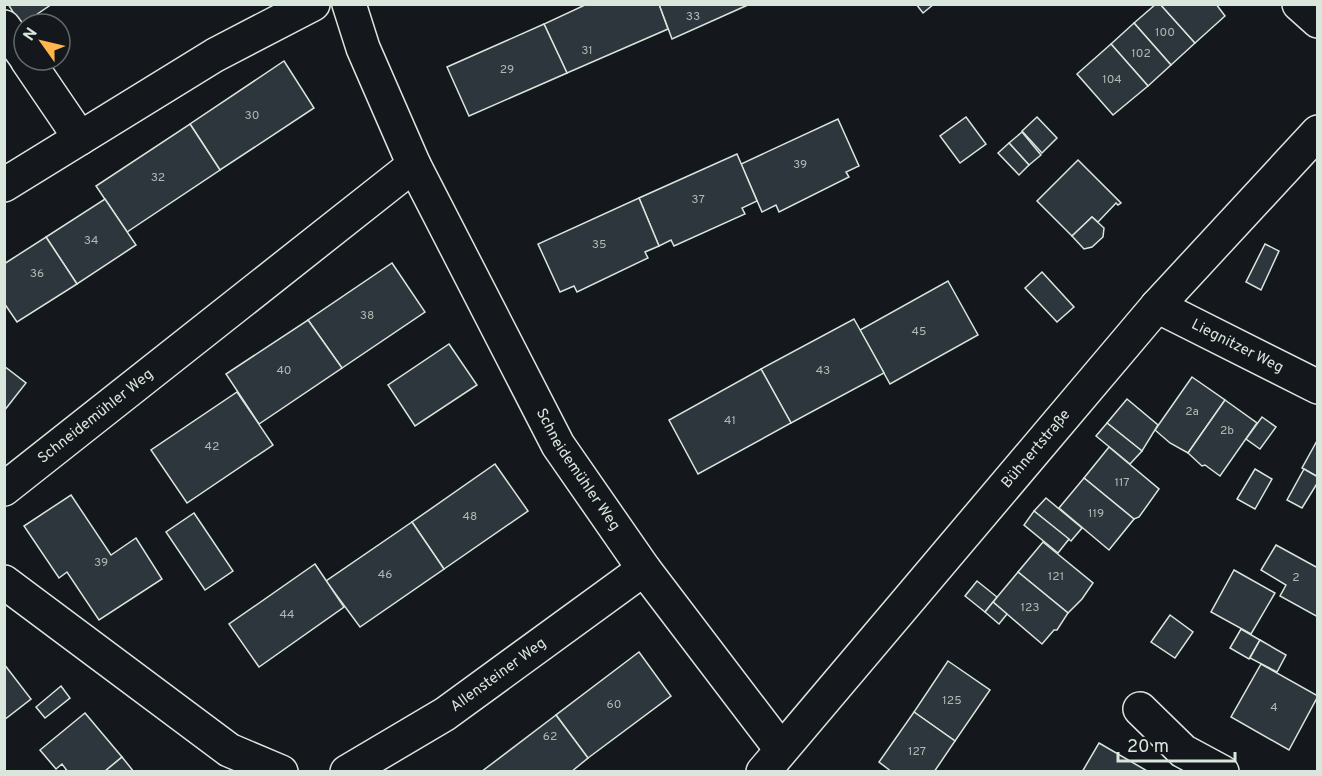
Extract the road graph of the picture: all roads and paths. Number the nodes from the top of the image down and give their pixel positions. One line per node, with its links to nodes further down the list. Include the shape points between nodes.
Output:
1 (313, 4): 7 (street, via 214,55)
2 (349, 4): 8 (street, Schneidemühler Weg, via 363,48)
3 (1299, 4): 4 (street)
4 (1317, 21)
5 (35, 72): 7 (street)
6 (1317, 132): 10 (street, Bühnertstraße)
7 (80, 138): 9 (street)
8 (414, 165): 12 (street, Schneidemühler Weg); 13 (street, Schneidemühler Weg, via 558,445)
9 (4, 185)
10 (1157, 306): 11 (street, Liegnitzer Weg); 16 (street, Bühnertstraße)
11 (1317, 387)
12 (4, 489)
13 (644, 569): 16 (street, Schneidemühler Weg); 18 (street, Allensteiner Weg, via 445,714)
14 (4, 582): 17 (street, via 229,750)
15 (1140, 709): 19 (street, via 1183,751)
16 (772, 760)
17 (281, 771)
18 (346, 771)
19 (1222, 771)

